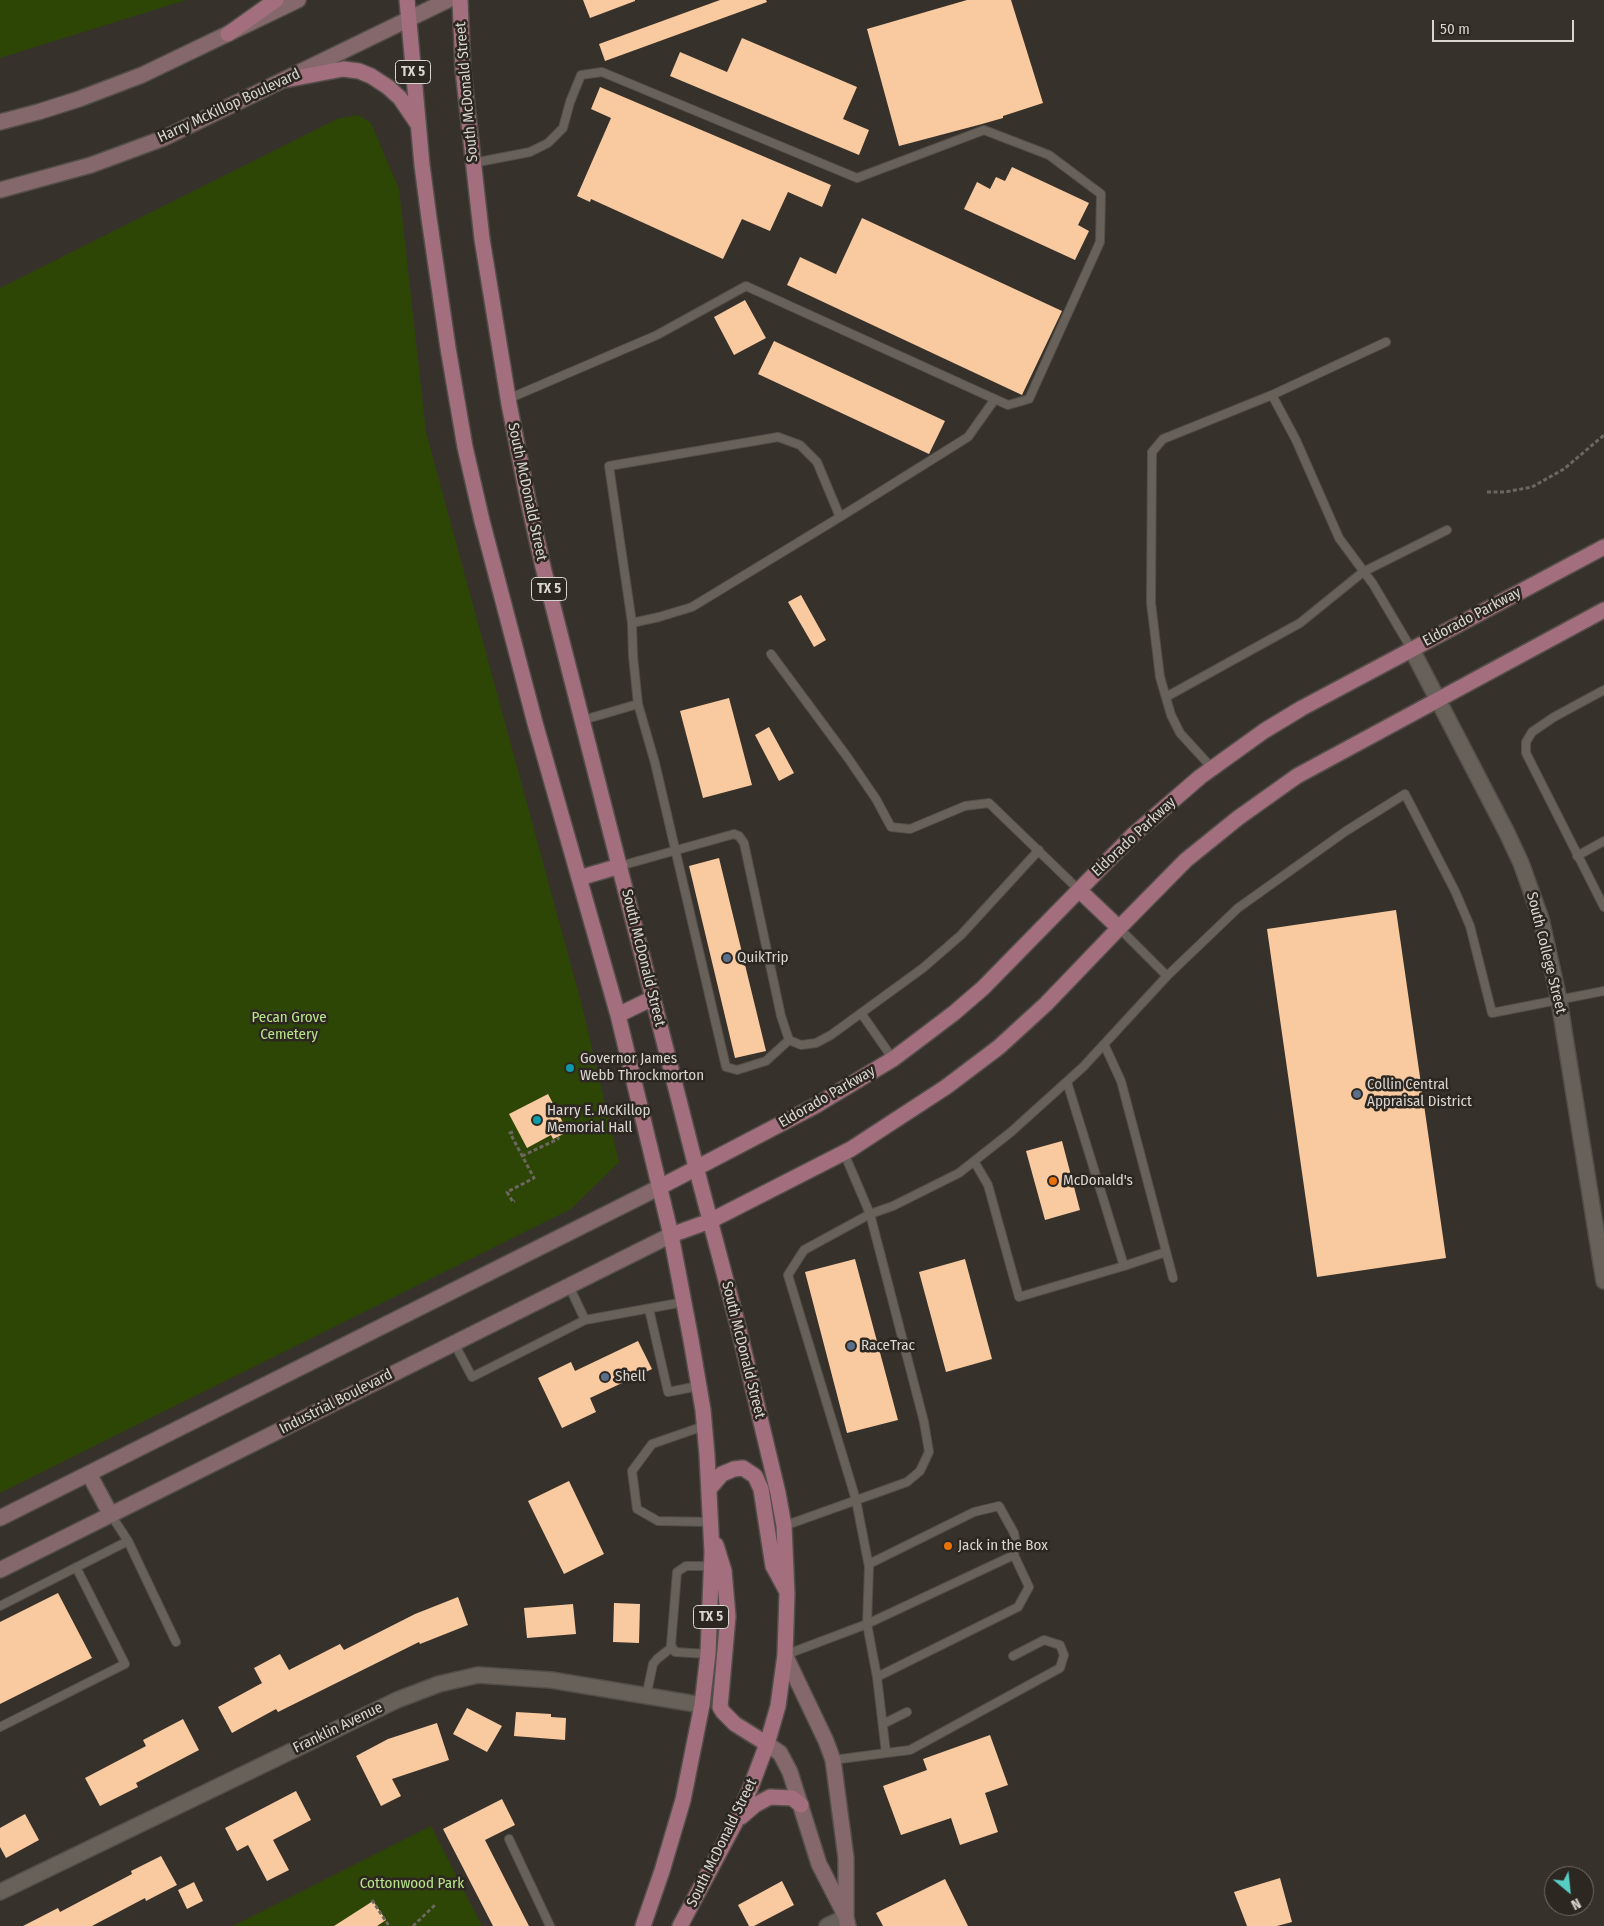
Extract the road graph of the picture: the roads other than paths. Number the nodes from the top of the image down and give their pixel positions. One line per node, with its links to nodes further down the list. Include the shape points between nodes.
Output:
1 (276, 0): 7 (main road)
2 (298, 0): 7 (main road)
3 (407, 0): 6 (main road, TX 5)
4 (448, 0): 6 (main road, Harry McKillop Boulevard)
5 (460, 0): 11 (main road, South McDonald Street / TX 5, via 463,70)
6 (409, 20): 8 (main road, Harry McKillop Boulevard); 10 (main road, TX 5)
7 (228, 34): 9 (main road, via 114,86)
8 (285, 80): 10 (main road, via 343,69 359,71 388,87); 12 (main road, Harry McKillop Boulevard, via 204,120 127,152)
9 (0, 122)
10 (418, 124): 36 (main road, TX 5, via 428,218 465,447 532,714)
11 (473, 163): 15 (main road, South McDonald Street / TX 5); 16 (lane, via 530,152 548,143 563,128 581,75 602,72 857,178 984,130 1049,155 1101,194 1100,242 1029,398 1008,405)
12 (0, 190)
13 (1386, 342): 14 (lane)
14 (1272, 395): 20 (lane, via 1296,440 1339,538); 26 (lane, via 1163,439 1152,452 1151,603 1160,677)
15 (508, 399): 16 (lane, via 657,335 746,286); 29 (main road, South McDonald Street / TX 5, via 543,567)
16 (995, 399): 17 (lane, via 968,437)
17 (840, 517): 22 (lane, via 692,607); 22 (lane, via 817,462 800,445 778,436 609,466)
18 (1447, 530): 20 (lane)
19 (1604, 547): 23 (main road, Eldorado Parkway)
20 (1363, 572): 23 (lane); 26 (lane, via 1300,623)
21 (1604, 610): 27 (main road)
22 (632, 622): 28 (lane)
23 (1412, 650): 27 (street, South College Street); 30 (main road, Eldorado Parkway, via 1295,712)
24 (771, 654): 32 (lane, via 848,758 891,827 910,829 965,806 989,803)
25 (1604, 690): 34 (lane, via 1554,717 1532,732 1526,742 1526,753)
26 (1166, 697): 30 (lane, via 1180,733)
27 (1439, 700): 39 (main road, via 1327,758 1271,794 1186,860); 43 (street, South College Street, via 1521,863 1540,919)
28 (638, 704): 29 (lane); 33 (lane)
29 (583, 720): 35 (main road, South McDonald Street / TX 5)
30 (1212, 768): 37 (main road, Eldorado Parkway, via 1133,835)
31 (1604, 842): 34 (lane)
32 (1039, 850): 37 (lane); 44 (lane, via 961,935)
33 (676, 851): 35 (lane); 46 (lane, via 734,834 744,842); 46 (lane, via 726,1067 737,1070 766,1061)
34 (1577, 856): 38 (lane)
35 (620, 866): 36 (main road); 42 (main road, South McDonald Street / TX 5)
36 (579, 878): 45 (main road, TX 5)
37 (1078, 890): 39 (main road); 48 (main road, Eldorado Parkway, via 983,988)
38 (1604, 907)
39 (1119, 928): 40 (lane); 50 (main road, via 1046,1004 999,1047 916,1108)
40 (1167, 976): 43 (lane, via 1238,908 1346,831 1405,794 1470,926 1492,1013); 47 (lane)
41 (1604, 991): 43 (lane)
42 (653, 998): 45 (main road); 52 (main road, South McDonald Street / TX 5)
43 (1559, 1000): 57 (street, South College Street)
44 (861, 1014): 46 (lane, via 816,1043 801,1045); 48 (lane)
45 (618, 1015): 53 (main road, TX 5)
46 (789, 1040)
47 (1104, 1044): 49 (lane); 58 (lane, via 1121,1081)
48 (894, 1059): 52 (main road, Eldorado Parkway, via 815,1106)
49 (1067, 1082): 51 (lane); 59 (lane)
50 (844, 1153): 54 (lane); 55 (main road)
51 (974, 1161): 54 (lane, via 959,1173); 59 (lane, via 988,1184 1019,1297)
52 (696, 1168): 53 (main road, Eldorado Parkway); 55 (main road, South McDonald Street / TX 5)
53 (660, 1187): 56 (main road, TX 5); 69 (main road)
54 (870, 1214): 71 (lane, via 929,1452 920,1471 907,1482); 71 (lane, via 804,1250 788,1275)
55 (710, 1221): 56 (main road); 75 (main road, South McDonald Street / TX 5)
56 (671, 1235): 62 (main road, Industrial Boulevard); 63 (main road, TX 5)
57 (1601, 1248): 61 (street, South College Street)
58 (1166, 1252): 59 (lane); 60 (lane)
59 (1124, 1266)
60 (1173, 1278)
61 (1604, 1281)
62 (569, 1286): 65 (lane); 66 (main road, Industrial Boulevard)
63 (684, 1302): 64 (lane); 67 (main road, TX 5)
64 (649, 1309): 65 (lane); 67 (lane, via 668,1392)
65 (586, 1320): 66 (lane, via 472,1377)
66 (454, 1343): 72 (main road, Industrial Boulevard)
67 (699, 1386): 68 (main road, TX 5)
68 (704, 1426): 70 (main road, TX 5); 74 (lane, via 652,1444 632,1471 637,1509 658,1521)
69 (89, 1474): 72 (main road); 73 (main road)
70 (709, 1489): 74 (main road, TX 5); 82 (main road, via 722,1474 734,1469 743,1468 755,1476 761,1489 773,1566)
71 (856, 1500): 75 (lane); 78 (lane)
72 (111, 1515): 76 (lane); 81 (main road, Industrial Boulevard)
73 (0, 1518)
74 (711, 1524): 79 (main road, TX 5); 96 (main road, via 724,1571 728,1601 720,1706 735,1724)
75 (784, 1526): 82 (main road, South McDonald Street / TX 5)
76 (128, 1541): 80 (lane); 85 (lane)
77 (1014, 1555): 78 (lane, via 1014,1532 999,1506 974,1512); 84 (lane); 90 (lane, via 1029,1587 1018,1607)
78 (868, 1564): 84 (lane)
79 (712, 1566): 86 (lane, via 686,1566 678,1572); 87 (main road, TX 5)
80 (76, 1567): 83 (lane); 95 (lane, via 125,1664)
81 (0, 1570)
82 (787, 1594): 88 (main road, South McDonald Street / TX 5)
83 (0, 1606)
84 (867, 1624): 88 (lane); 90 (lane)
85 (176, 1642)
86 (671, 1648): 87 (lane, via 675,1652); 91 (lane, via 653,1664)
87 (708, 1654): 92 (main road, TX 5)
88 (785, 1655): 96 (main road, South McDonald Street / TX 5, via 778,1706); 98 (main road)
89 (1013, 1656): 97 (lane, via 1044,1640 1060,1645 1064,1655 1060,1668 1051,1673 910,1750)
90 (878, 1677): 94 (lane)
91 (646, 1697): 92 (street, Franklin Avenue); 102 (street, Franklin Avenue, via 551,1680 478,1675 439,1684 397,1700)
92 (702, 1705): 105 (main road, TX 5, via 681,1809)
93 (907, 1712): 94 (lane)
94 (883, 1724): 97 (lane)
95 (0, 1726)
96 (767, 1744): 99 (main road, via 780,1753); 100 (main road, South McDonald Street / TX 5)
97 (886, 1753): 98 (lane)
98 (833, 1760): 103 (main road, via 846,1858)
99 (802, 1805): 100 (main road, via 792,1798 770,1797 755,1805); 103 (main road, via 819,1864)
100 (735, 1823): 106 (main road, South McDonald Street / TX 5)
101 (509, 1839): 104 (lane)
102 (0, 1892)
103 (847, 1921): 107 (street)
104 (550, 1926)
105 (643, 1926)
106 (680, 1926)
107 (826, 1926)

